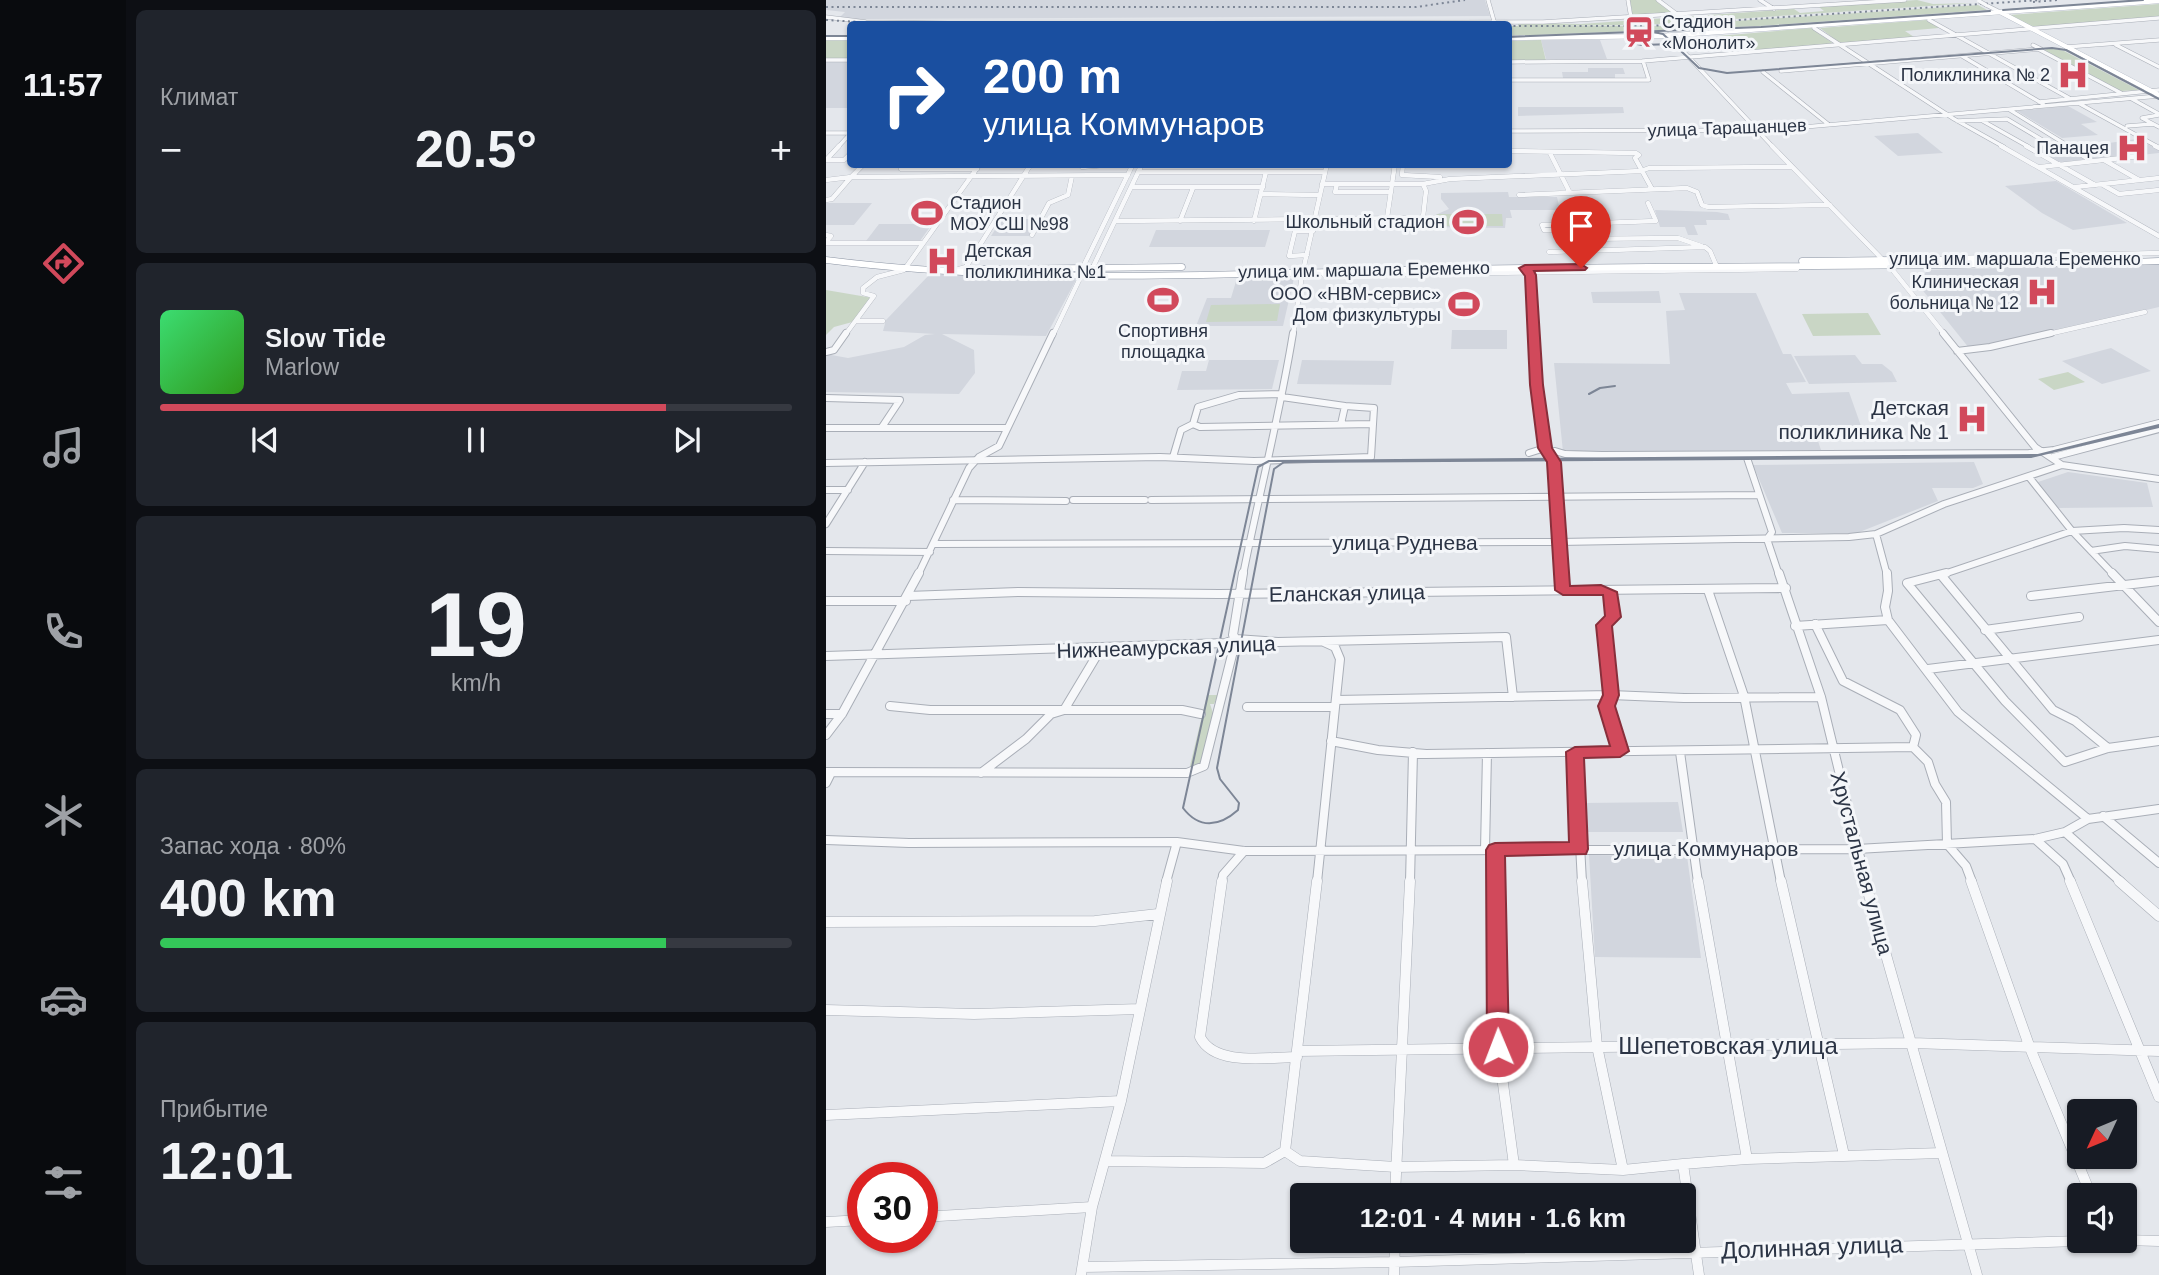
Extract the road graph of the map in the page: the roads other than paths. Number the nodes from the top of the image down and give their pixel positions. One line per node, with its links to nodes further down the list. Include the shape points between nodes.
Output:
1 (1488, 0): 16 (street)
2 (1629, 0): 12 (street)
3 (1658, 0): 10 (street)
4 (1760, 0): 8 (street)
5 (1905, 0): 8 (street)
6 (1978, 1): 9 (street, bridge)
7 (2159, 2): 9 (main road)
8 (1774, 9): 10 (street)
9 (2002, 13): 14 (main road); 17 (main road); 18 (main road)
10 (1678, 15): 12 (street)
11 (826, 17): 15 (street)
12 (1631, 18): 16 (street)
13 (2159, 18): 18 (street)
14 (1930, 20): 17 (main road); 19 (street)
15 (858, 21)
16 (1494, 21)
17 (1812, 27): 20 (main road); 26 (street)
18 (2031, 29): 19 (street); 28 (main road)
19 (1956, 35): 26 (street); 30 (street)
20 (1666, 37): 23 (main road); 32 (street)
21 (826, 39): 22 (main road)
22 (847, 39)
23 (1512, 39)
24 (2159, 40): 25 (street)
25 (2114, 44): 28 (street); 36 (street)
26 (1840, 45): 32 (street); 39 (street)
27 (2033, 45): 29 (street)
28 (2066, 47): 44 (main road)
29 (2040, 50): 30 (street); 45 (street)
30 (1991, 54): 31 (street); 48 (street)
31 (1962, 56): 39 (street); 49 (street)
32 (1686, 58): 35 (street); 62 (street)
33 (826, 60): 34 (street)
34 (847, 60)
35 (1643, 61): 38 (street); 43 (street, via 1649,80)
36 (2149, 61): 37 (street); 40 (street)
37 (2159, 61)
38 (1512, 62)
39 (1869, 64): 41 (street); 53 (street)
40 (2159, 67)
41 (1781, 71)
42 (1763, 72): 59 (street)
43 (1512, 80)
44 (2150, 91): 45 (street, улица Таращанцев); 46 (main road)
45 (2122, 94): 47 (street); 48 (street, улица Таращанцев)
46 (2159, 94): 47 (street, улица Таращанцев)
47 (2130, 98): 50 (street, улица Таращанцев); 55 (street)
48 (2071, 99): 49 (street, улица Таращанцев)
49 (2040, 102): 51 (street); 53 (street, улица Таращанцев)
50 (2079, 103): 51 (street, улица Таращанцев); 72 (street)
51 (2047, 106): 52 (street, улица Таращанцев)
52 (2009, 110): 54 (street, улица Таращанцев); 69 (street)
53 (1945, 113): 54 (street, улица Таращанцев); 58 (street); 59 (street, улица Таращанцев)
54 (1966, 113): 56 (street)
55 (2159, 115): 60 (street, via 2142,118)
56 (1974, 118): 57 (street); 58 (street)
57 (1981, 120): 70 (street, via 2007,119); 71 (street)
58 (1957, 121): 94 (street)
59 (1828, 124): 62 (street, улица Таращанцев)
60 (2157, 124): 61 (street)
61 (2126, 126)
62 (1757, 130): 63 (street, улица Таращанцев); 81 (street)
63 (1512, 131)
64 (826, 133): 65 (street)
65 (847, 134)
66 (847, 137): 67 (street)
67 (843, 142): 68 (street); 77 (street)
68 (847, 142)
69 (2062, 142): 70 (street); 79 (street)
70 (2049, 144): 71 (street)
71 (2026, 146): 80 (street)
72 (2159, 148)
73 (1512, 151): 74 (street)
74 (1549, 153): 95 (street, via 1636,153); 100 (street)
75 (2140, 156): 78 (street)
76 (847, 157): 77 (street)
77 (826, 160)
78 (2104, 160): 79 (street); 109 (street)
79 (2093, 161): 80 (street)
80 (2059, 165): 94 (street); 114 (street)
81 (1792, 167): 95 (street); 129 (street)
82 (860, 168): 104 (street)
83 (901, 168): 84 (street)
84 (940, 168)
85 (978, 168): 105 (street)
86 (1029, 168): 102 (street)
87 (1081, 168): 103 (street)
88 (1131, 168): 101 (street)
89 (1140, 168): 99 (street)
90 (1198, 168): 96 (street)
91 (1326, 168): 98 (street)
92 (1394, 168): 112 (street)
93 (1403, 168): 107 (street, via 1402,175)
94 (2039, 168): 119 (street)
95 (1641, 171): 100 (street); 120 (street)
96 (1197, 172): 97 (street); 99 (street)
97 (1266, 172): 98 (street); 117 (street)
98 (1325, 172): 110 (street)
99 (1138, 173): 101 (street); 116 (street)
100 (1561, 174): 107 (street); 123 (street)
101 (1128, 175): 103 (street); 155 (street)
102 (1024, 176): 103 (street); 105 (street); 165 (street, via 966,267)
103 (1075, 176): 137 (street, via 1068,195 1049,203)
104 (850, 177): 105 (street); 108 (street); 127 (street)
105 (972, 177): 141 (street)
106 (2159, 178): 109 (street)
107 (1450, 179): 113 (street)
108 (826, 180)
109 (2140, 180): 115 (street)
110 (1322, 184): 111 (street); 125 (street)
111 (1337, 184): 112 (street); 122 (street, via 1335,192)
112 (1392, 184): 113 (street); 122 (street)
113 (1423, 184): 130 (street, via 1423,216)
114 (2095, 185): 115 (street); 119 (street)
115 (2102, 185): 121 (street, via 2119,194)
116 (1131, 187): 118 (street); 132 (street)
117 (1263, 187): 118 (street); 124 (street)
118 (1193, 188): 133 (street)
119 (2074, 188): 138 (street)
120 (1652, 189): 123 (street); 129 (street, via 1693,190 1708,207)
121 (2159, 190)
122 (1391, 192): 130 (street)
123 (1570, 193): 126 (street)
124 (1261, 194): 125 (street); 134 (street)
125 (1320, 194): 131 (street)
126 (1519, 195)
127 (826, 200)
128 (1648, 203): 139 (street, via 1656,221 1542,225 1544,229 1570,230)
129 (1830, 205): 149 (street)
130 (1387, 218): 131 (street)
131 (1316, 219): 134 (street); 135 (street)
132 (1115, 221): 133 (street); 156 (street)
133 (1180, 221): 134 (street)
134 (1254, 221)
135 (1313, 231): 146 (street); 146 (street, via 1295,231 1289,256)
136 (826, 235): 140 (street, via 831,236)
137 (1032, 235)
138 (2159, 236)
139 (1573, 239): 142 (street, via 1678,238); 144 (street)
140 (826, 242): 141 (street)
141 (923, 243): 162 (street)
142 (1705, 247): 144 (street); 153 (street)
143 (1549, 252): 144 (street)
144 (1574, 252)
145 (2159, 253): 148 (street)
146 (1307, 255): 163 (street)
147 (1938, 258): 148 (highway, улица им. маршала Еременко); 149 (highway, улица им. маршала Еременко); 158 (highway, via 1946,262)
148 (1947, 258): 152 (highway, улица им. маршала Еременко)
149 (1882, 259): 151 (highway, улица им. маршала Еременко)
150 (826, 260): 162 (highway, улица им. маршала Еременко)
151 (1831, 260): 153 (highway, улица им. маршала Еременко); 159 (highway, via 1827,264)
152 (2159, 260): 158 (highway, улица им. маршала Еременко)
153 (1716, 265): 163 (highway, улица им. маршала Еременко)
154 (1034, 267): 155 (highway, улица им. маршала Еременко); 165 (highway, улица им. маршала Еременко); 167 (highway, via 1025,271)
155 (1083, 267): 156 (highway, улица им. маршала Еременко)
156 (1093, 267): 157 (highway, улица им. маршала Еременко)
157 (1139, 267): 163 (highway, улица им. маршала Еременко); 166 (highway, via 1144,270)
158 (1942, 267): 160 (highway, улица им. маршала Еременко)
159 (1838, 268): 160 (highway, улица им. маршала Еременко); 164 (highway, улица им. маршала Еременко)
160 (1891, 268): 172 (street)
161 (1797, 269): 164 (street)
162 (904, 270): 165 (highway, улица им. маршала Еременко); 170 (street, via 877,277 863,288 863,293 874,296)
163 (1303, 271): 164 (highway, улица им. маршала Еременко); 166 (highway, улица им. маршала Еременко); 174 (street)
164 (1527, 271): 186 (street)
165 (948, 272): 167 (highway, улица им. маршала Еременко)
166 (1136, 275): 168 (highway, улица им. маршала Еременко)
167 (1028, 276): 168 (highway, улица им. маршала Еременко)
168 (1081, 276): 184 (street)
169 (2145, 312): 172 (street)
170 (856, 321): 171 (street); 173 (street, via 834,350)
171 (883, 321)
172 (1957, 351): 187 (street)
173 (826, 352)
174 (1282, 396): 176 (street); 178 (street, via 1239,395 1198,407); 181 (street)
175 (826, 398): 182 (street, via 900,400)
176 (1345, 406): 179 (street); 180 (street, via 1374,408)
177 (2159, 422): 187 (street)
178 (1193, 424): 181 (street); 190 (street, via 1181,430)
179 (1341, 424): 180 (street); 181 (street)
180 (1373, 424): 193 (street, via 1371,457)
181 (1274, 426): 193 (street)
182 (883, 427): 183 (street); 184 (street)
183 (826, 428)
184 (1007, 428): 192 (street, via 999,446)
185 (2159, 429): 191 (street)
186 (1545, 448): 188 (street); 189 (street, via 1565,454); 203 (street, via 1554,462)
187 (2043, 452): 189 (street); 191 (street)
188 (1529, 453)
189 (1746, 455): 201 (street, Хрустальная улица)
190 (1173, 457): 192 (street); 193 (street)
191 (2053, 457): 196 (street)
192 (975, 460): 194 (street); 204 (street)
193 (1266, 460): 202 (street)
194 (865, 462): 195 (street); 199 (street)
195 (826, 463)
196 (2062, 465): 197 (street); 198 (street)
197 (2028, 477): 207 (street); 208 (street, via 1944,504)
198 (2159, 479)
199 (848, 489): 200 (street); 205 (street)
200 (826, 490)
201 (1758, 495): 203 (street); 209 (street, Хрустальная улица, via 1772,533)
202 (1258, 498): 203 (street); 204 (street); 212 (street)
203 (1556, 498): 210 (street)
204 (953, 500): 211 (street)
205 (827, 521)
206 (2159, 530): 207 (street)
207 (2072, 531): 215 (street); 217 (street)
208 (1876, 534): 209 (street, улица Руднева); 229 (street, via 1884,551 1890,594 1885,607)
209 (1767, 539): 210 (street, улица Руднева); 220 (street, Хрустальная улица)
210 (1559, 542): 212 (street, улица Руднева); 221 (street)
211 (934, 544): 212 (street, улица Руднева); 216 (street)
212 (1250, 544): 224 (street)
213 (2159, 549): 215 (street, via 2125,546)
214 (826, 551): 216 (street)
215 (2091, 551): 219 (street)
216 (930, 552): 226 (street)
217 (1941, 575): 233 (street); 241 (street, via 1907,583)
218 (2159, 581): 219 (street)
219 (2123, 584): 225 (street); 230 (street)
220 (1786, 588): 223 (street, Еланская улица); 232 (street, Хрустальная улица)
221 (1563, 590): 222 (street, Еланская улица); 224 (street, Еланская улица)
222 (1601, 590): 223 (street, Еланская улица); 243 (street, via 1610,592 1613,617 1604,625)
223 (1708, 590): 244 (street)
224 (1241, 594): 226 (street, Еланская улица, via 1018,592); 234 (street, via 1233,628)
225 (2031, 596)
226 (907, 599): 227 (street, Еланская улица); 239 (street)
227 (826, 601)
228 (2079, 617): 233 (street)
229 (1888, 620): 231 (street); 242 (street)
230 (2159, 621)
231 (1815, 624): 232 (street); 259 (street, via 1843,681 1900,710 1916,735)
232 (1795, 626): 246 (street, Хрустальная улица)
233 (1985, 630): 240 (street)
234 (1236, 639): 236 (street, Нижнеамурская улица); 237 (street, Нижнеамурская улица); 267 (street, via 1204,766 1187,773)
235 (2159, 639): 240 (street)
236 (1320, 641): 245 (street, Нижнеамурская улица, via 1506,637); 247 (street, via 1335,647 1340,659)
237 (1100, 650): 239 (street, Нижнеамурская улица); 250 (street)
238 (826, 656): 239 (street, Нижнеамурская улица)
239 (875, 656): 252 (street)
240 (2008, 661): 241 (street); 260 (street, via 2053,710)
241 (1973, 664): 242 (street); 260 (street, via 2065,762)
242 (1928, 669): 271 (street, via 1958,712)
243 (1611, 695): 244 (street); 245 (street); 261 (street, via 1607,706)
244 (1744, 696): 246 (street); 257 (street)
245 (1513, 697): 247 (street)
246 (1821, 697): 258 (street, Хрустальная улица)
247 (1335, 704): 249 (street); 255 (street)
248 (890, 706): 250 (street)
249 (1247, 707)
250 (1064, 710): 253 (street); 267 (street, via 1051,714)
251 (826, 714): 252 (street)
252 (842, 714): 254 (street)
253 (1201, 714)
254 (826, 735)
255 (1331, 741): 262 (street, via 1362,750); 284 (street)
256 (2159, 741): 260 (street)
257 (1754, 747): 258 (street); 265 (street); 277 (street)
258 (1832, 747): 259 (street); 280 (street, Хрустальная улица)
259 (1913, 747): 276 (street, via 1928,762 1946,802)
260 (2108, 748)
261 (1620, 751): 264 (street); 265 (street)
262 (1413, 752): 263 (street); 281 (street)
263 (1487, 752): 264 (street); 282 (street)
264 (1575, 752): 279 (street)
265 (1680, 752): 278 (street)
266 (829, 772): 267 (street); 268 (street)
267 (980, 773)
268 (826, 783)
269 (2159, 809): 270 (street, улица Коммунаров)
270 (2103, 816): 271 (street, улица Коммунаров); 285 (street)
271 (2088, 819): 272 (street, улица Коммунаров)
272 (2065, 832): 273 (street, улица Коммунаров); 287 (street)
273 (2035, 839): 276 (street, улица Коммунаров); 299 (street, via 2063,864)
274 (826, 840): 275 (street, улица Коммунаров)
275 (1177, 842): 283 (street, улица Коммунаров); 286 (street)
276 (1947, 844): 280 (street, улица Коммунаров); 296 (street, via 1966,866)
277 (1773, 847): 278 (street, улица Коммунаров); 280 (street, улица Коммунаров); 292 (street)
278 (1692, 848): 279 (street, улица Коммунаров); 295 (street)
279 (1579, 849): 282 (street, улица Коммунаров); 293 (street)
280 (1857, 849): 291 (street, Хрустальная улица)
281 (1411, 850): 282 (street, улица Коммунаров); 284 (street, улица Коммунаров); 297 (street)
282 (1490, 850): 294 (street)
283 (1244, 851): 284 (street, улица Коммунаров); 300 (street, Шепетовская улица, via 1223,875 1200,1037 1205,1047 1227,1057)
284 (1321, 851): 300 (street)
285 (2159, 863)
286 (1158, 914): 288 (street, via 1095,921); 289 (street)
287 (2159, 916)
288 (826, 922)
289 (1140, 1009): 290 (street, via 974,1014); 302 (street)
290 (826, 1010)
291 (1912, 1044): 292 (street, Шепетовская улица); 296 (street, Шепетовская улица); 305 (street, Хрустальная улица)
292 (1818, 1045): 295 (street, Шепетовская улица); 306 (street)
293 (1597, 1046): 294 (street, Шепетовская улица); 295 (street, Шепетовская улица); 312 (street)
294 (1498, 1047): 297 (street, Шепетовская улица); 310 (street)
295 (1724, 1047): 307 (street)
296 (2030, 1048): 299 (street, Шепетовская улица); 315 (street)
297 (1403, 1049): 300 (street, Шепетовская улица); 311 (street)
298 (2159, 1051): 299 (street, Шепетовская улица)
299 (2140, 1052): 301 (street)
300 (1297, 1054): 304 (street)
301 (2159, 1097)
302 (1121, 1101): 303 (street); 308 (street)
303 (826, 1115)
304 (1286, 1151): 308 (street, via 1264,1163); 311 (street, via 1300,1161)
305 (1942, 1153): 306 (street); 323 (street, Хрустальная улица)
306 (1844, 1155): 307 (street)
307 (1747, 1159): 309 (street)
308 (1105, 1161): 316 (street)
309 (1683, 1164): 312 (street); 314 (street)
310 (1514, 1165): 311 (street); 312 (street)
311 (1396, 1167): 313 (street)
312 (1623, 1170)
313 (1395, 1183)
314 (1686, 1183)
315 (2086, 1183)
316 (1092, 1207): 317 (street); 329 (street)
317 (938, 1216)
318 (847, 1221): 319 (street)
319 (826, 1222)
320 (2137, 1240): 322 (street)
321 (2067, 1241): 323 (street, Долинная улица)
322 (2159, 1241)
323 (1968, 1242): 324 (street, Долинная улица); 332 (street, Хрустальная улица)
324 (1696, 1251)
325 (1394, 1253): 328 (street)
326 (1640, 1253): 328 (street, Долинная улица)
327 (1695, 1253): 331 (street)
328 (1394, 1262): 329 (street, Долинная улица); 330 (street)
329 (1082, 1271)
330 (1394, 1275)
331 (1699, 1275)
332 (1977, 1275)

